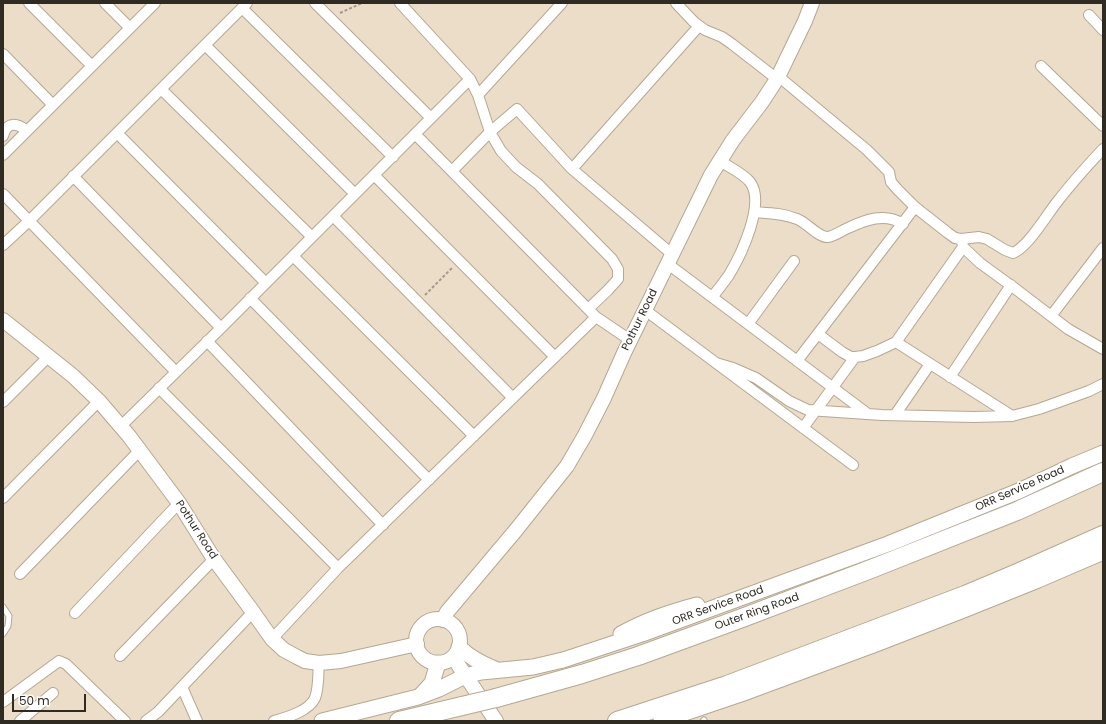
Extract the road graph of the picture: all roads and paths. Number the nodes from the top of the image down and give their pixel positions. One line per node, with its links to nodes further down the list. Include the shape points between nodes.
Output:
1 (29, 3): 18 (street)
2 (105, 3): 14 (street)
3 (155, 3): 14 (street)
4 (315, 3): 12 (street)
5 (362, 3): 12 (path)
6 (400, 3): 21 (street)
7 (562, 3): 23 (street)
8 (676, 3): 13 (street)
9 (812, 3): 20 (street, Pothur Road)
10 (245, 6): 16 (street); 34 (street)
11 (1089, 14): 15 (street)
12 (331, 18): 25 (street)
13 (700, 26): 20 (street, via 732,44); 36 (street)
14 (130, 28): 18 (street)
15 (1103, 30)
16 (205, 45): 22 (street); 41 (street)
17 (3, 54): 24 (street)
18 (92, 66): 24 (street)
19 (1041, 66): 26 (street)
20 (778, 78): 35 (street, Pothur Road); 42 (street, via 867,150 889,172 891,182 898,190)
21 (470, 79): 23 (street); 25 (street)
22 (161, 89): 28 (street); 47 (street)
23 (478, 95): 29 (street)
24 (53, 105): 27 (street)
25 (431, 118): 31 (street)
26 (1103, 126)
27 (27, 130): 30 (street, via 15,124 7,128); 33 (street)
28 (117, 132): 39 (street); 55 (street)
29 (490, 132): 36 (street, via 517,109); 37 (street); 60 (street, via 508,159 538,184 612,259 618,269 618,279)
30 (3, 134): 33 (street)
31 (415, 134): 34 (street); 37 (street)
32 (1103, 149): 48 (street, via 1082,171 1019,251 1013,254 979,237)
33 (6, 152)
34 (393, 157): 38 (street)
35 (720, 161): 43 (street, via 750,181 756,196); 52 (street, Pothur Road)
36 (572, 169): 52 (street)
37 (452, 171): 60 (street)
38 (374, 175): 41 (street); 53 (street)
39 (73, 176): 45 (street); 66 (street)
40 (3, 194): 45 (street)
41 (355, 194): 44 (street)
42 (916, 206): 46 (street); 48 (street)
43 (754, 212): 46 (street, via 796,218 823,237 871,219 884,217 896,219); 57 (street, via 741,251 729,274)
44 (333, 216): 47 (street); 59 (street)
45 (29, 221): 49 (street); 78 (street)
46 (902, 224): 67 (street)
47 (312, 237): 51 (street)
48 (962, 243): 56 (street, via 980,263); 70 (street)
49 (3, 245)
50 (1103, 248): 62 (street)
51 (293, 256): 55 (street); 94 (street)
52 (670, 259): 57 (street); 61 (street, Pothur Road)
53 (459, 261): 59 (path); 73 (street)
54 (794, 261): 65 (street)
55 (266, 283): 58 (street)
56 (1010, 285): 62 (street); 79 (street)
57 (712, 297): 65 (street)
58 (250, 298): 66 (street); 99 (street)
59 (418, 302): 83 (street)
60 (588, 309): 63 (street)
61 (645, 310): 68 (street, Pothur Road); 76 (street)
62 (1051, 316): 71 (street)
63 (596, 317): 68 (street); 73 (street)
64 (3, 320): 72 (street, Pothur Road)
65 (748, 324): 75 (street)
66 (221, 328): 69 (street)
67 (818, 334): 74 (street, via 842,352); 75 (street)
68 (630, 340): 111 (street, Pothur Road, via 604,398 567,466 446,612)
69 (207, 341): 78 (street); 102 (street)
70 (896, 342): 74 (street); 77 (street)
71 (1103, 349)
72 (49, 356): 84 (street, Pothur Road); 86 (street)
73 (555, 357): 83 (street)
74 (855, 357): 82 (street)
75 (797, 361): 82 (street)
76 (716, 363): 85 (street, via 756,378); 87 (street)
77 (930, 364): 79 (street); 90 (street)
78 (176, 372): 81 (street)
79 (950, 377): 91 (street)
80 (1103, 384): 91 (street, via 1046,407)
81 (159, 388): 92 (street); 106 (street)
82 (832, 388): 88 (street); 89 (street)
83 (513, 398): 94 (street)
84 (99, 401): 92 (street, Pothur Road); 100 (street)
85 (789, 401): 87 (street); 88 (street, via 808,410)
86 (3, 402)
87 (774, 406): 93 (street)
88 (816, 410): 89 (street); 93 (street)
89 (868, 414): 90 (street)
90 (895, 416): 91 (street)
91 (1012, 416)
92 (121, 426): 95 (street, Pothur Road)
93 (803, 428): 97 (street)
94 (474, 436): 99 (street)
95 (140, 450): 101 (street, Pothur Road); 107 (street)
96 (1103, 453): 119 (main road, ORR Service Road, via 1019,491 888,544 642,634 563,660)
97 (853, 464)
98 (1103, 472): 131 (highway, Outer Ring Road, bridge, via 1017,511 891,561 638,656 496,698)
99 (429, 480): 102 (street)
100 (3, 498)
101 (179, 503): 105 (street, Pothur Road); 110 (street)
102 (383, 525): 106 (street)
103 (1103, 534): 133 (highway, via 958,597 727,685)
104 (1103, 552): 134 (main road, via 876,644)
105 (214, 559): 109 (street, Pothur Road); 116 (street)
106 (338, 568): 113 (street)
107 (20, 574)
108 (3, 607): 112 (lane, via 9,616 8,626)
109 (253, 612): 113 (street, Pothur Road); 121 (street)
110 (75, 613)
111 (443, 620): 114 (street, via 433,620 424,625 418,634); 115 (street, via 458,632 460,642)
112 (3, 634)
113 (272, 639): 117 (street, Pothur Road, via 297,657)
114 (417, 644): 117 (street, Pothur Road, via 341,661); 118 (street, via 424,657)
115 (456, 652): 118 (street, via 446,661); 119 (main road); 120 (street)
116 (120, 656)
117 (319, 663): 129 (street, via 317,689 308,707)
118 (438, 663): 123 (main road, via 432,683)
119 (498, 671): 120 (main road, ORR Service Road)
120 (465, 676): 123 (main road, ORR Service Road); 132 (street)
121 (182, 687): 127 (street); 128 (street)
122 (53, 694): 125 (street)
123 (420, 696): 130 (main road, ORR Service Road)
124 (3, 702): 126 (street, via 59,661 66,664)
125 (20, 721)
126 (125, 721)
127 (146, 721)
128 (198, 721)
129 (274, 721)
130 (322, 721)
131 (399, 721)
132 (496, 721)
133 (617, 721)
134 (661, 721)

